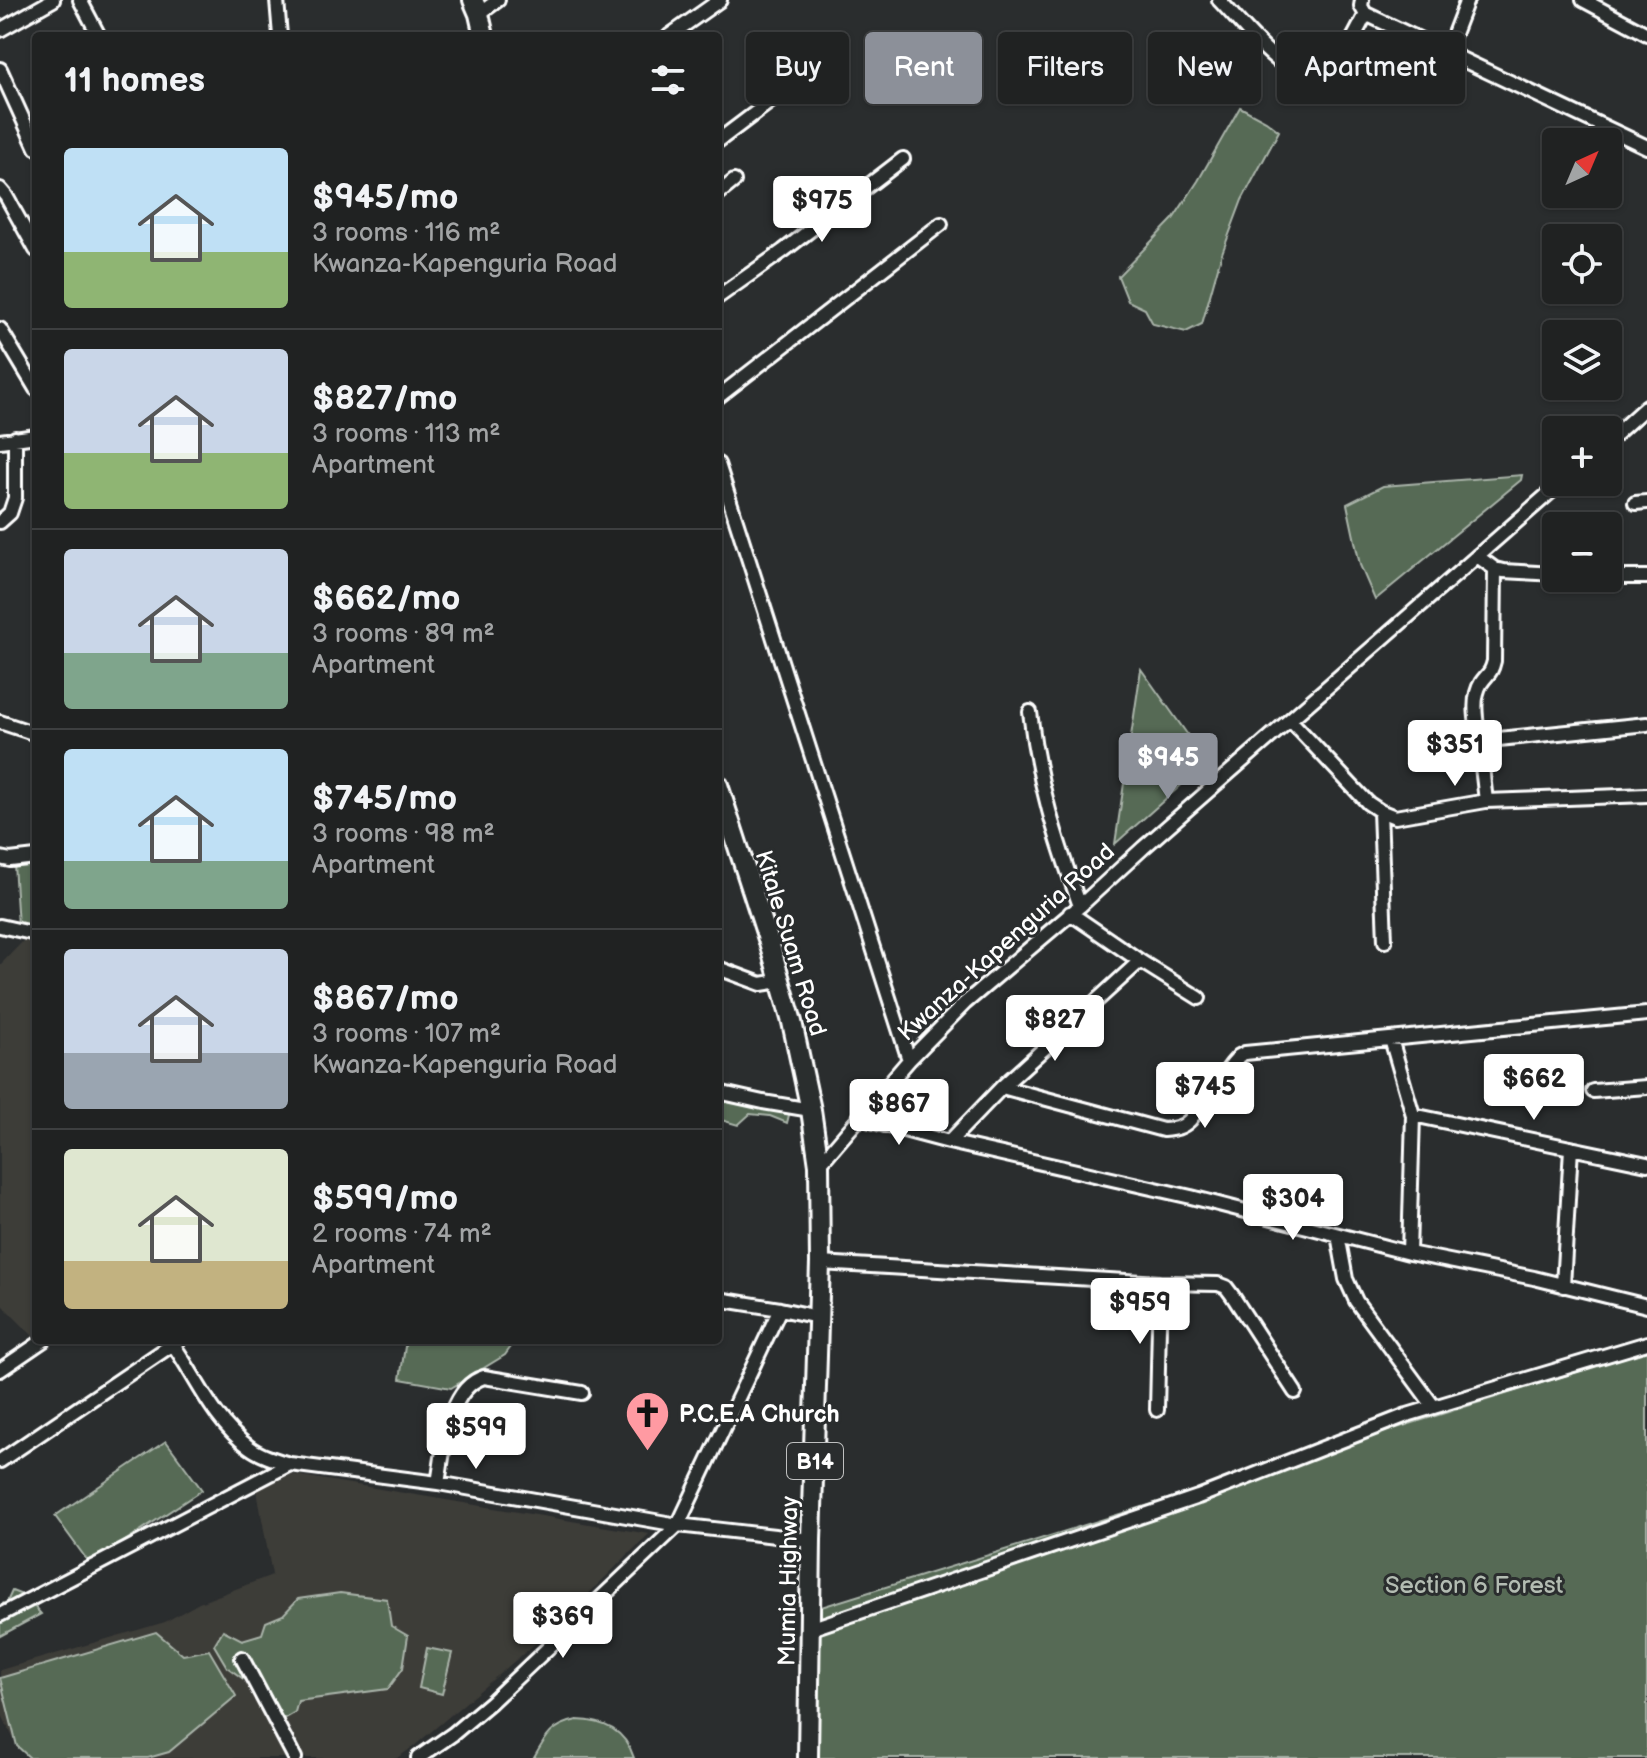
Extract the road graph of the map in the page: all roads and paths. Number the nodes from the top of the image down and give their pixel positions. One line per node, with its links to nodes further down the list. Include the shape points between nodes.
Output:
1 (53, 0): 12 (street)
2 (80, 0): 13 (street)
3 (277, 0): 14 (street)
4 (498, 0): 10 (street)
5 (720, 0): 16 (street)
6 (1219, 0): 11 (street, via 1270,53 1313,80 1324,76 1348,49)
7 (1362, 0): 11 (street)
8 (1467, 0): 18 (street)
9 (1583, 0): 19 (street)
10 (476, 7): 15 (highway)
11 (1366, 14): 17 (street)
12 (1, 29)
13 (97, 32)
14 (280, 32)
15 (483, 32)
16 (675, 32)
17 (1404, 32)
18 (1455, 32)
19 (1647, 34)
20 (1465, 61): 25 (street)
21 (0, 69): 24 (street)
22 (767, 104): 23 (street)
23 (722, 138)
24 (32, 139)
25 (1647, 147)
26 (903, 159): 32 (street)
27 (734, 181): 29 (street)
28 (0, 189): 31 (street)
29 (722, 191)
30 (941, 224): 35 (street)
31 (32, 243)
32 (722, 294)
33 (0, 329): 34 (street)
34 (32, 382)
35 (722, 394)
36 (1647, 406): 37 (street)
37 (1622, 428)
38 (32, 436): 39 (street)
39 (15, 438): 40 (street); 43 (street, via 15,498)
40 (0, 441)
41 (722, 476): 71 (street)
42 (1546, 496): 44 (street, Kwanza-Kapenguria Road)
43 (0, 522)
44 (1477, 556): 45 (street); 50 (street, Kwanza-Kapenguria Road)
45 (1495, 569): 46 (street); 54 (street, via 1494,661 1478,693)
46 (1542, 573)
47 (1622, 577): 48 (street)
48 (1647, 577)
49 (1030, 712): 61 (street, via 1045,800)
50 (1290, 720): 58 (street); 61 (street, Kwanza-Kapenguria Road)
51 (0, 722): 53 (street)
52 (1647, 724): 54 (street)
53 (32, 733)
54 (1479, 741): 57 (street)
55 (1647, 795): 57 (street)
56 (722, 798): 67 (highway, Kitale Suam Road / B14)
57 (1486, 801): 58 (street, via 1395,817)
58 (1380, 811): 64 (street)
59 (32, 857): 60 (street)
60 (0, 858)
61 (1075, 910): 65 (street); 71 (street, Kwanza-Kapenguria Road, via 965,1003)
62 (0, 926): 63 (street)
63 (32, 933)
64 (1385, 941)
65 (1140, 961): 68 (street); 72 (street)
66 (722, 969): 67 (street, via 761,984)
67 (780, 981): 76 (highway, Kitale Suam Road / B14)
68 (1199, 998)
69 (1647, 1014): 70 (street)
70 (1391, 1039): 72 (street, via 1245,1053 1190,1120 1175,1129); 77 (street)
71 (909, 1060): 78 (street, Kwanza-Kapenguria Road)
72 (1002, 1087): 79 (street)
73 (1647, 1087): 74 (street)
74 (1593, 1091)
75 (722, 1093): 76 (street)
76 (811, 1110): 82 (highway, Kitale Suam Road / B14)
77 (1413, 1115): 80 (street); 84 (street)
78 (859, 1118): 79 (street); 82 (street, Kwanza-Kapenguria Road)
79 (949, 1142): 83 (street)
80 (1571, 1148): 81 (street); 87 (street)
81 (1647, 1164)
82 (819, 1165): 85 (highway, Mumia Highway / B14)
83 (1338, 1235): 84 (street); 99 (street, via 1356,1301)
84 (1409, 1253): 87 (street)
85 (820, 1263): 86 (street); 91 (highway, Mumia Highway / B14)
86 (1160, 1283): 97 (street, via 1226,1287); 100 (street)
87 (1563, 1286): 89 (street)
88 (722, 1300): 90 (street)
89 (1647, 1306)
90 (780, 1309): 91 (street); 104 (street)
91 (818, 1317): 105 (highway, Mumia Highway / B14)
92 (1647, 1343): 99 (street)
93 (38, 1344): 96 (street)
94 (170, 1344): 101 (street)
95 (176, 1344): 102 (street, via 227,1425 249,1447)
96 (0, 1370)
97 (1295, 1392)
98 (582, 1393): 103 (street, via 484,1377 474,1380 464,1388 449,1422)
99 (1434, 1407): 107 (street, via 1198,1497)
100 (1157, 1410)
101 (0, 1461)
102 (290, 1464): 103 (street); 106 (street)
103 (438, 1483): 104 (street)
104 (678, 1525): 105 (street); 110 (street, via 491,1702)
105 (811, 1540): 107 (highway, Mumia Highway / B14)
106 (0, 1615)
107 (810, 1629): 111 (highway, Mumia Highway / B14)
108 (242, 1658): 109 (street)
109 (295, 1758)
110 (418, 1758)
111 (808, 1758)

